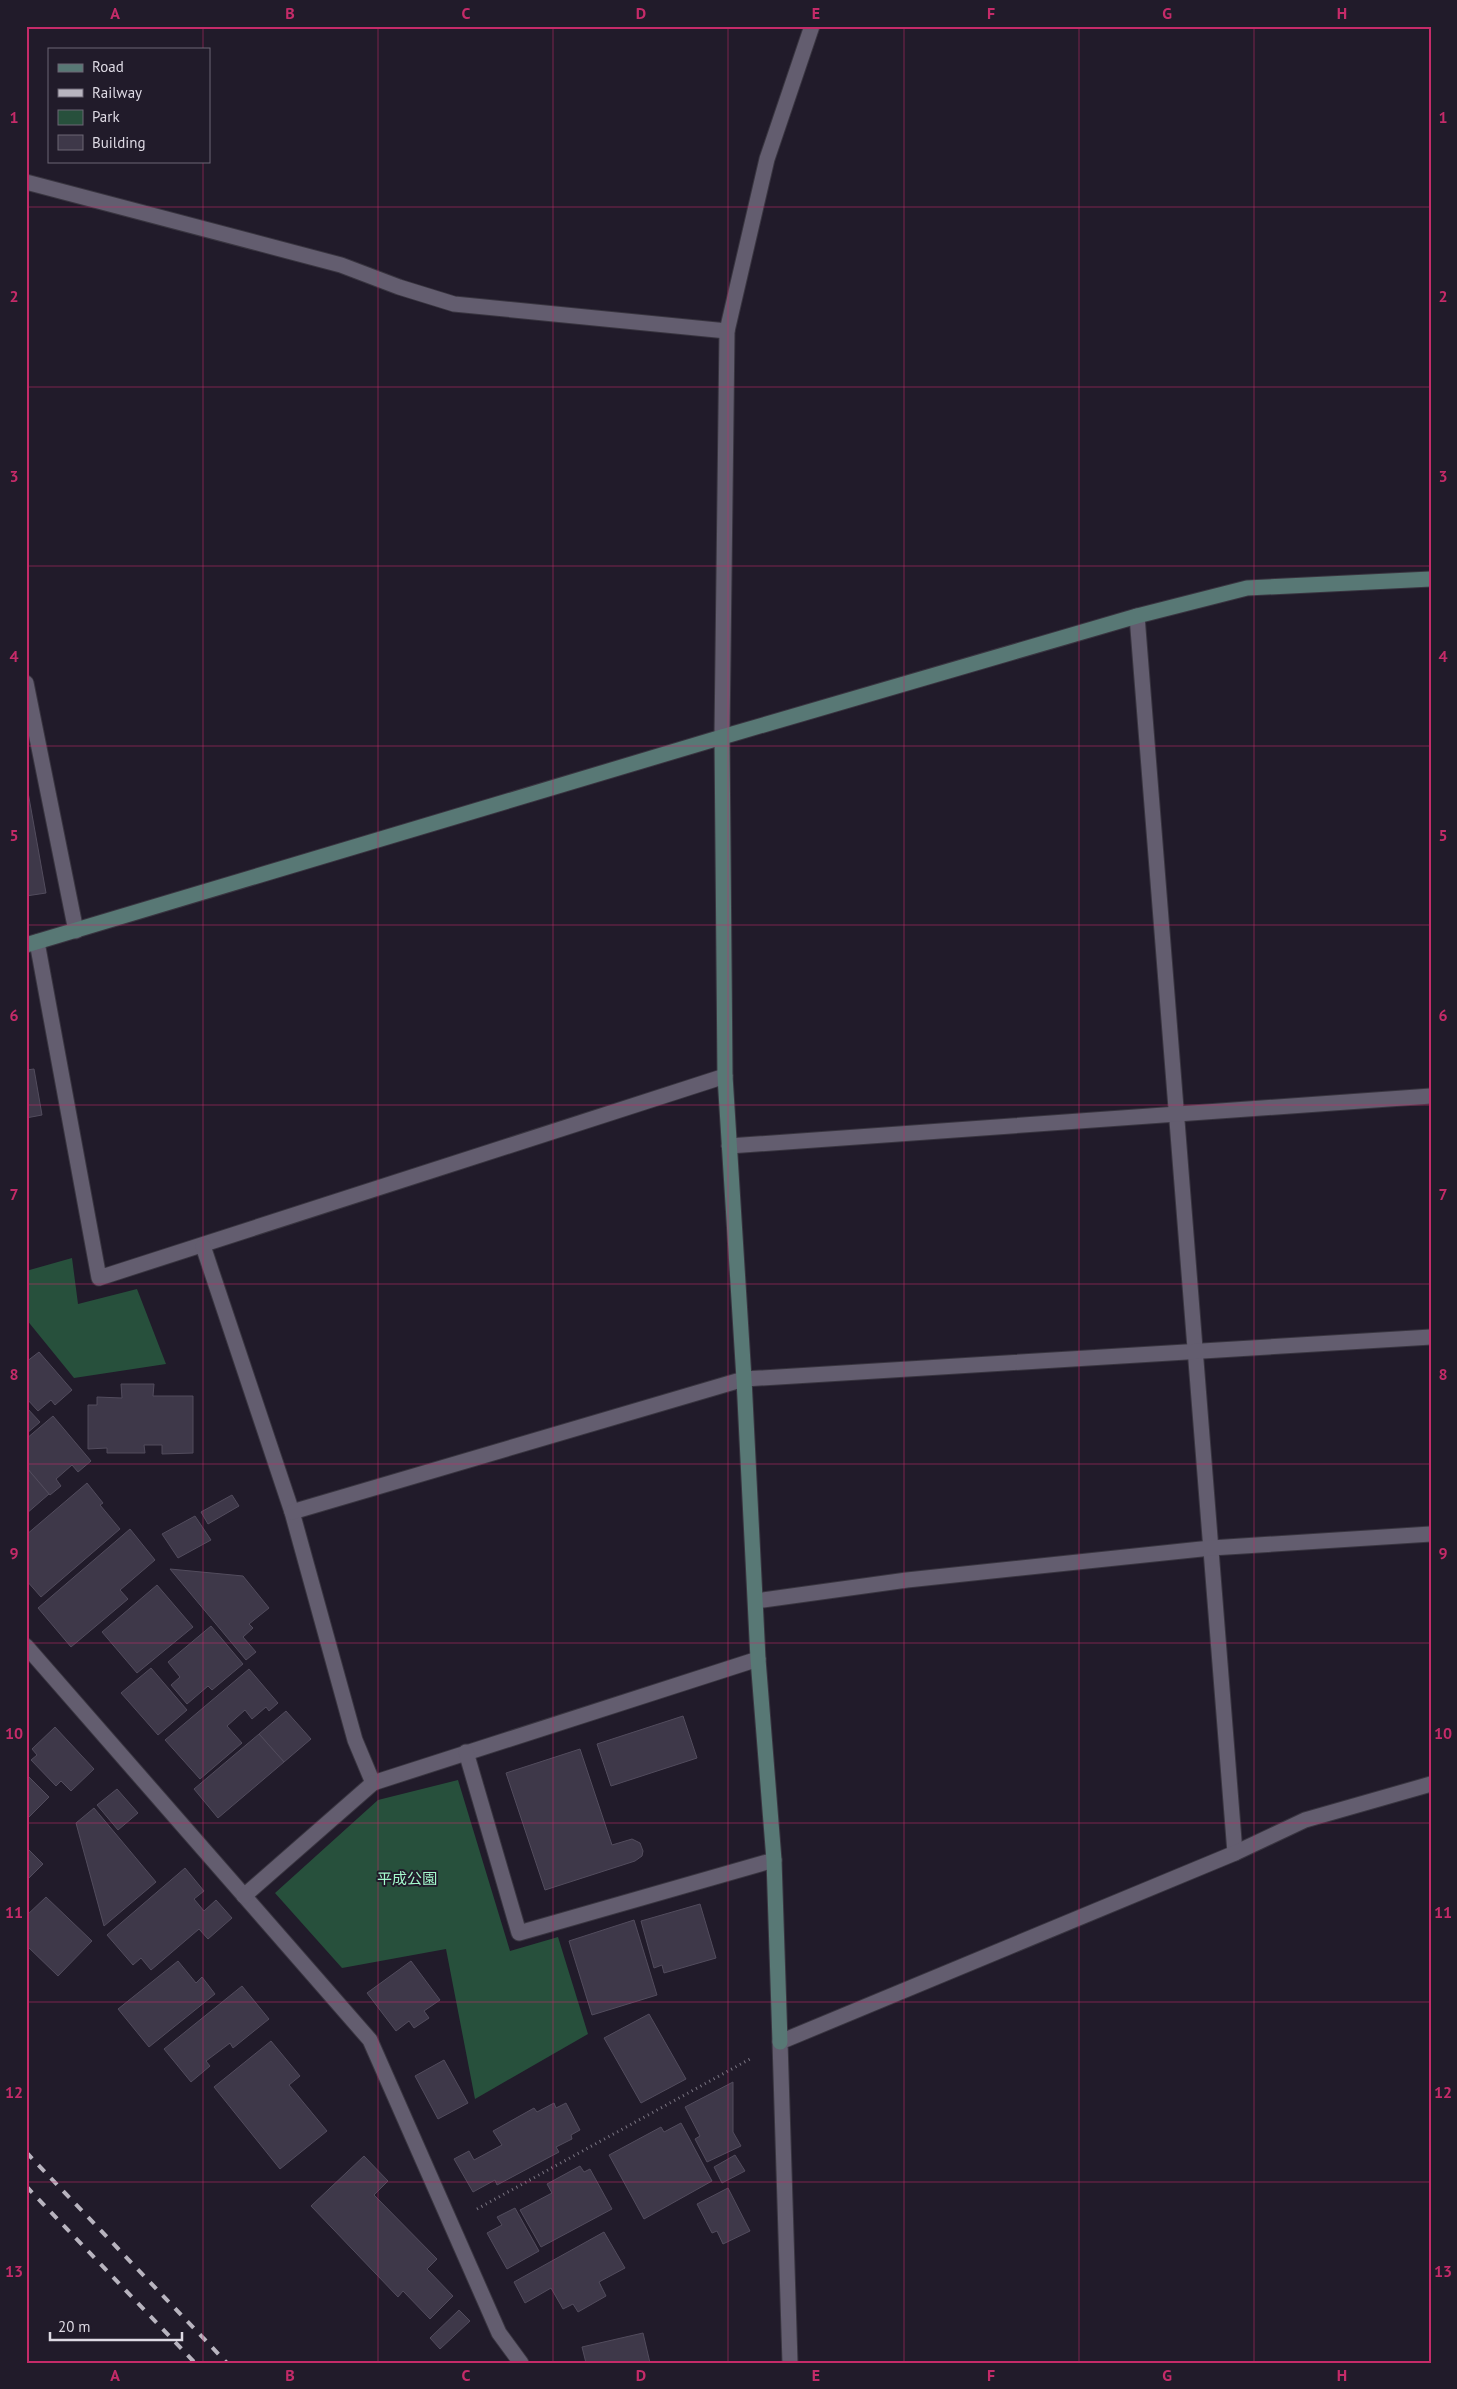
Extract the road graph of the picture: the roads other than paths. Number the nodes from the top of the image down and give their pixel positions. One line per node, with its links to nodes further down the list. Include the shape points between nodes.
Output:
1 (812, 26): 3 (street, via 767,159)
2 (26, 182): 3 (street, via 340,265 454,304)
3 (727, 331): 7 (street)
4 (1431, 578): 5 (street, via 1247,588)
5 (1137, 616): 7 (street); 12 (street)
6 (26, 683): 8 (street)
7 (722, 738): 8 (street); 10 (street)
8 (76, 931): 9 (street)
9 (32, 944): 14 (street, via 99,1278)
10 (725, 1076): 13 (street); 14 (street)
11 (1431, 1096): 12 (street)
12 (1176, 1113): 13 (street); 16 (street)
13 (729, 1146): 17 (street)
14 (203, 1246): 18 (street)
15 (1431, 1337): 16 (street)
16 (1195, 1352): 17 (street); 20 (street)
17 (744, 1379): 18 (street); 21 (street)
18 (292, 1512): 25 (street, via 355,1740)
19 (1431, 1534): 20 (street)
20 (1211, 1548): 21 (street, via 907,1580); 27 (street)
21 (756, 1601): 23 (street)
22 (26, 1646): 29 (street)
23 (758, 1659): 24 (street); 28 (street)
24 (466, 1752): 25 (street); 28 (street, via 519,1933)
25 (373, 1783): 29 (street)
26 (1431, 1784): 27 (street, via 1305,1820)
27 (1235, 1853): 30 (street)
28 (774, 1860): 30 (street)
29 (244, 1896): 31 (street, via 370,2040 499,2332)
30 (780, 2042): 32 (street)
31 (521, 2363)
32 (790, 2363)

